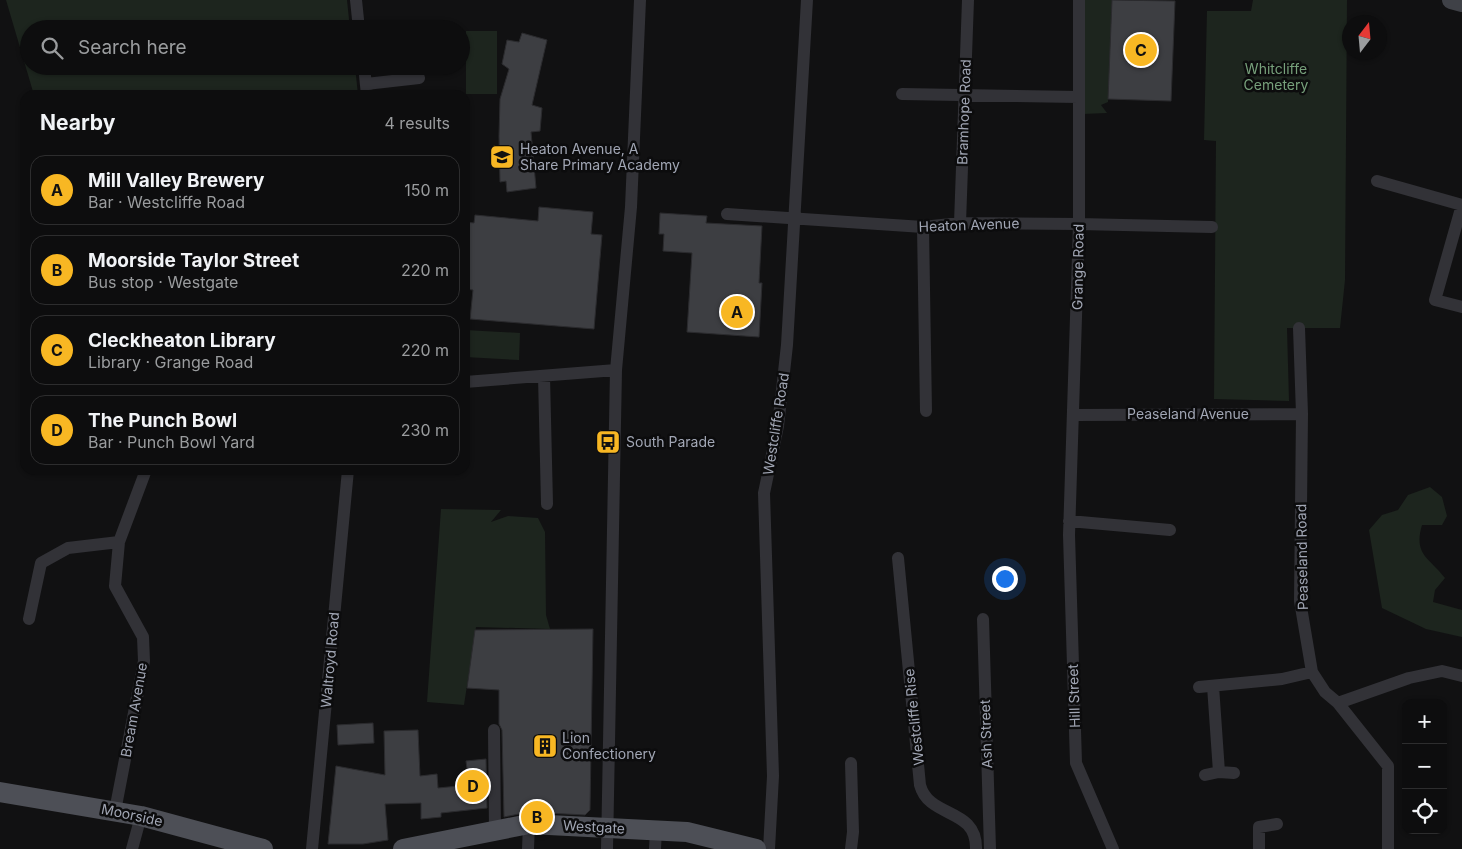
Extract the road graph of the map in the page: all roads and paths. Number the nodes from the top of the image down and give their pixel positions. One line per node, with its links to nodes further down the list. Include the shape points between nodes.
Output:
1 (356, 0): 8 (street)
2 (640, 0): 25 (street, via 631,207)
3 (807, 0): 18 (street, Westcliffe Road)
4 (968, 0): 13 (street, Bramhope Road)
5 (1079, 0): 14 (street, Grange Road)
6 (1451, 0): 7 (main road)
7 (1462, 3)
8 (358, 20)
9 (365, 75): 11 (street)
10 (419, 78): 11 (street)
11 (367, 90)
12 (902, 94): 13 (street)
13 (965, 94): 14 (street); 19 (street, Bramhope Road)
14 (1078, 97): 20 (street, Grange Road)
15 (1377, 181): 16 (street)
16 (1462, 205): 23 (street, via 1436,300)
17 (727, 214): 18 (street, Heaton Avenue)
18 (796, 219): 21 (street, Heaton Avenue); 67 (street, Westcliffe Road, via 778,426 764,493 772,776)
19 (960, 223): 20 (street, Heaton Avenue); 21 (street, Heaton Avenue)
20 (1079, 224): 22 (street, Heaton Avenue); 30 (street, Grange Road)
21 (923, 227): 28 (street)
22 (1212, 227)
23 (1462, 307)
24 (1299, 328): 29 (street, Peaseland Road)
25 (616, 370): 26 (street); 56 (street)
26 (544, 376): 27 (street); 33 (street)
27 (470, 382)
28 (926, 412)
29 (1302, 414): 30 (street, Peaseland Avenue); 41 (street, Peaseland Road, via 1300,601)
30 (1074, 415): 34 (street, Grange Road)
31 (144, 475): 37 (street, Bream Avenue)
32 (348, 475): 63 (street, Waltroyd Road)
33 (547, 504)
34 (1069, 521): 35 (street); 36 (street, Grange Road)
35 (1170, 530)
36 (1069, 535): 71 (street, Hill Street, via 1076,763)
37 (118, 542): 39 (street, via 68,548 41,563); 52 (street, Bream Avenue, via 115,586 143,637 144,661)
38 (898, 558): 69 (street, Westcliffe Rise, via 920,785 930,802 968,823 974,830)
39 (29, 619)
40 (983, 619): 70 (street, Ash Street)
41 (1312, 672): 43 (street, via 1282,679); 45 (street, Peaseland Road, via 1325,692)
42 (1462, 676): 45 (street, via 1442,671 1409,678)
43 (1213, 686): 44 (street); 48 (street)
44 (1199, 687)
45 (1338, 703): 73 (street, Peaseland Road, via 1388,766)
46 (494, 730): 57 (street)
47 (851, 763): 68 (street, via 853,832)
48 (1219, 772): 49 (street); 50 (street)
49 (1234, 773)
50 (1205, 775)
51 (0, 792): 52 (main road, Moorside)
52 (115, 811): 53 (main road, Moorside)
53 (141, 816): 61 (street); 62 (main road, Moorside)
54 (529, 824): 56 (main road, Westgate); 57 (main road, Westgate); 65 (street)
55 (1277, 824): 72 (street, via 1259,827)
56 (606, 828): 58 (main road, Westgate); 66 (street)
57 (495, 831): 59 (main road, Westgate)
58 (655, 840): 60 (main road, Westgate, via 687,832)
59 (475, 842): 64 (main road, Westgate)
60 (745, 847)
61 (132, 849)
62 (262, 849)
63 (312, 849)
64 (402, 849)
65 (528, 849)
66 (607, 849)
67 (769, 849)
68 (850, 849)
69 (976, 849)
70 (990, 849)
71 (1113, 849)
72 (1259, 849)
73 (1388, 849)

